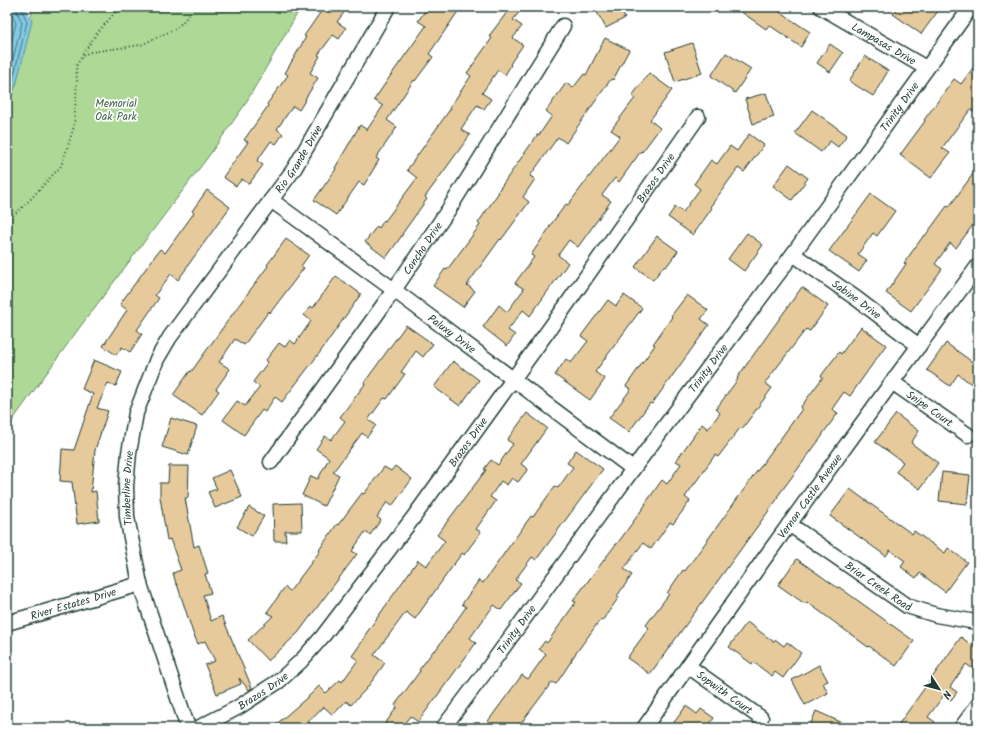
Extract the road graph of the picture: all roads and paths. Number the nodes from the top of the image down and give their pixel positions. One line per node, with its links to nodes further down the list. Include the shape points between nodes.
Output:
1 (120, 7): 7 (path, via 97,32)
2 (196, 7): 7 (path, via 177,28 141,45)
3 (388, 7): 10 (street, Rio Grande Drive, via 294,169)
4 (821, 7): 8 (street, Lampasas Drive)
5 (971, 7): 8 (street, Trinity Drive)
6 (563, 26): 14 (street, Concho Drive, via 448,210)
7 (83, 55): 11 (path, via 76,66 74,126 61,166)
8 (926, 68): 12 (street, Trinity Drive)
9 (698, 117): 17 (street, Brazos Drive)
10 (270, 200): 14 (street, Paluxy Drive); 15 (street, Rio Grande Drive)
11 (7, 221)
12 (793, 254): 16 (street, Sabine Drive); 21 (street, Trinity Drive)
13 (978, 266): 16 (street, Vernon Castle Avenue)
14 (394, 290): 17 (street, Paluxy Drive); 20 (street, Concho Drive)
15 (195, 303): 23 (street, Timberline Drive, via 157,359 136,414 126,486 127,517)
16 (919, 346): 18 (street, Vernon Castle Avenue)
17 (513, 379): 21 (street, Paluxy Drive); 30 (street, Brazos Drive, via 413,518 301,661 278,681 237,708)
18 (892, 382): 19 (street, Snipe Court); 22 (street, Vernon Castle Avenue)
19 (968, 435)
20 (271, 462)
21 (633, 469): 31 (street, Trinity Drive)
22 (789, 524): 25 (street, Briar Creek Road, via 907,606); 26 (street, Vernon Castle Avenue)
23 (140, 584): 24 (street, River Estates Drive); 29 (street, Timberline Drive)
24 (7, 623)
25 (978, 624)
26 (688, 666): 28 (street, Sopwith Court); 32 (street, Vernon Castle Avenue)
27 (978, 705): 33 (street)
28 (761, 718)
29 (188, 728)
30 (198, 728)
31 (443, 728)
32 (644, 728)
33 (961, 728)

